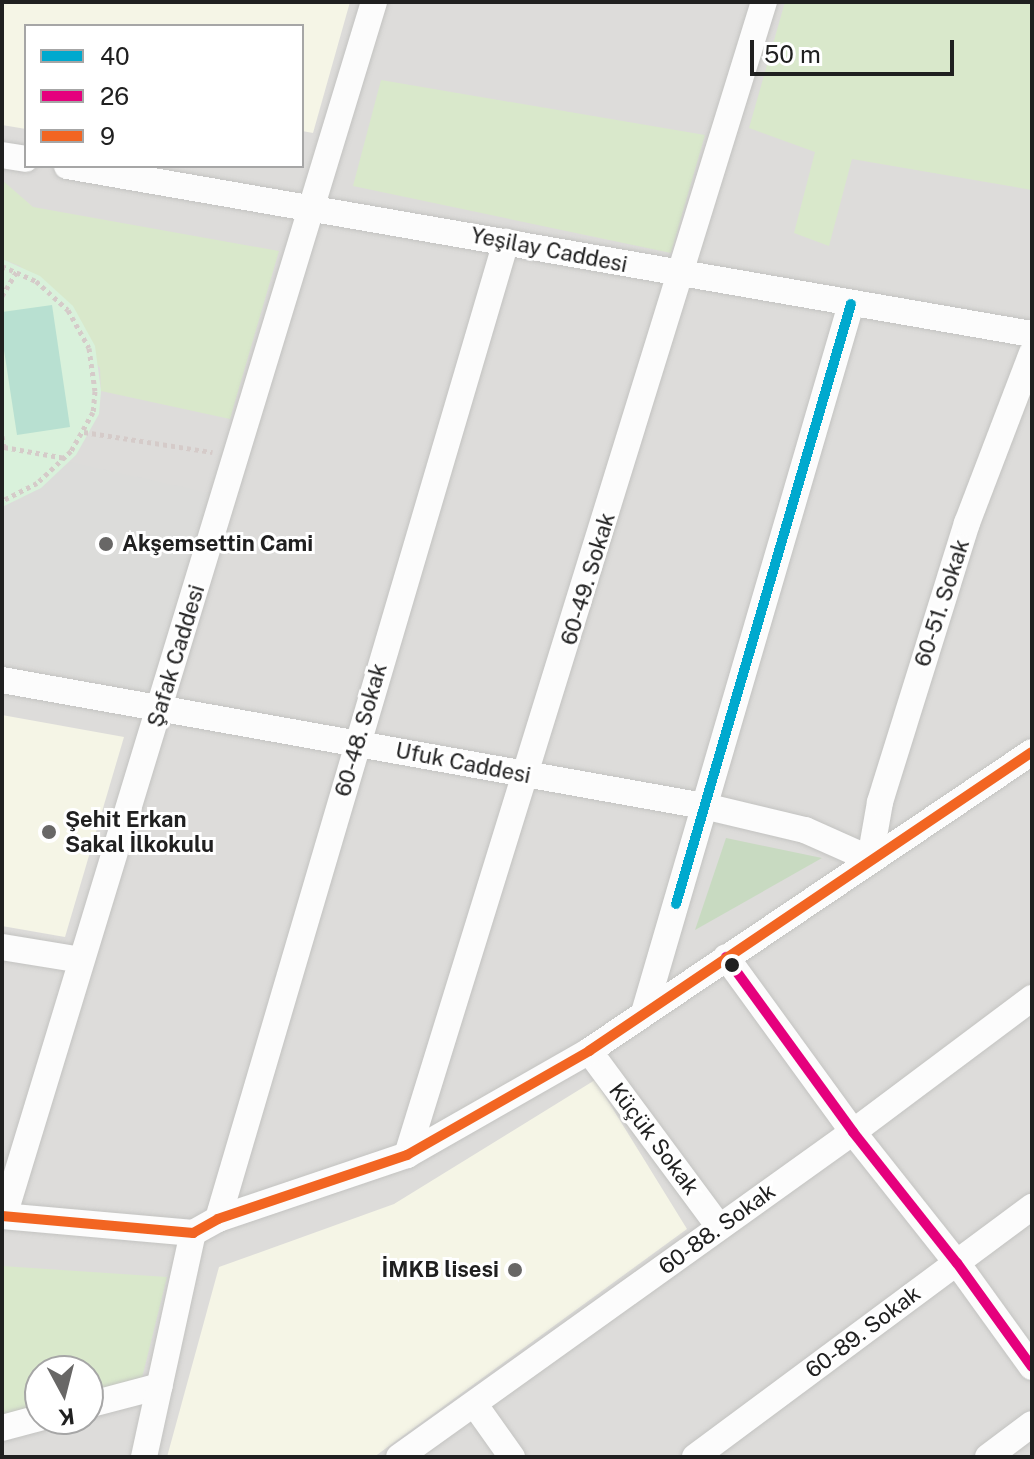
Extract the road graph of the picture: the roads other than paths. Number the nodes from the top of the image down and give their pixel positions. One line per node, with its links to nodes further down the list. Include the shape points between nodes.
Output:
1 (374, 2): 6 (street, Şafak Caddesi)
2 (764, 2): 8 (street, 60-49. Sokak)
3 (2, 155): 4 (street)
4 (24, 159)
5 (79, 168): 6 (street, Yeşilay Caddesi)
6 (313, 207): 7 (street, Yeşilay Caddesi); 13 (street, Şafak Caddesi)
7 (506, 242): 8 (street, Yeşilay Caddesi); 14 (street, 60-48. Sokak)
8 (682, 275): 9 (street, Yeşilay Caddesi); 16 (street, 60-49. Sokak)
9 (851, 304): 10 (street, Yeşilay Caddesi); 17 (street)
10 (1032, 334)
11 (1032, 353): 18 (street, 60-51. Sokak, via 945,593 880,802)
12 (2, 680): 13 (street, Ufuk Caddesi)
13 (161, 707): 14 (street, Ufuk Caddesi); 21 (street, Şafak Caddesi)
14 (357, 743): 16 (street, Ufuk Caddesi); 29 (street, 60-48. Sokak)
15 (1032, 752): 18 (street)
16 (527, 775): 17 (street, Ufuk Caddesi); 26 (street, 60-49. Sokak)
17 (704, 806): 18 (street, Ufuk Caddesi, via 805,830); 23 (street)
18 (870, 859): 20 (street)
19 (2, 947): 21 (street)
20 (726, 957): 23 (street); 25 (street)
21 (81, 960): 28 (street, Şafak Caddesi)
22 (1032, 998): 25 (street, 60-88. Sokak)
23 (644, 1013): 24 (street)
24 (589, 1051): 26 (street); 30 (street, Küçük Sokak)
25 (853, 1132): 30 (street, 60-88. Sokak); 32 (street)
26 (407, 1155): 29 (street)
27 (1032, 1207): 32 (street, 60-89. Sokak)
28 (3, 1216): 31 (street)
29 (218, 1219): 31 (street)
30 (719, 1227): 36 (street, 60-88. Sokak)
31 (193, 1233): 34 (street)
32 (957, 1263): 33 (street); 43 (street, 60-89. Sokak)
33 (1032, 1367)
34 (160, 1386): 35 (street); 40 (street)
35 (104, 1401)
36 (475, 1405): 41 (street, 60-88. Sokak); 42 (street)
37 (24, 1422): 39 (street)
38 (1032, 1424): 44 (street)
39 (2, 1428)
40 (144, 1457)
41 (399, 1457)
42 (512, 1457)
43 (695, 1457)
44 (988, 1457)

